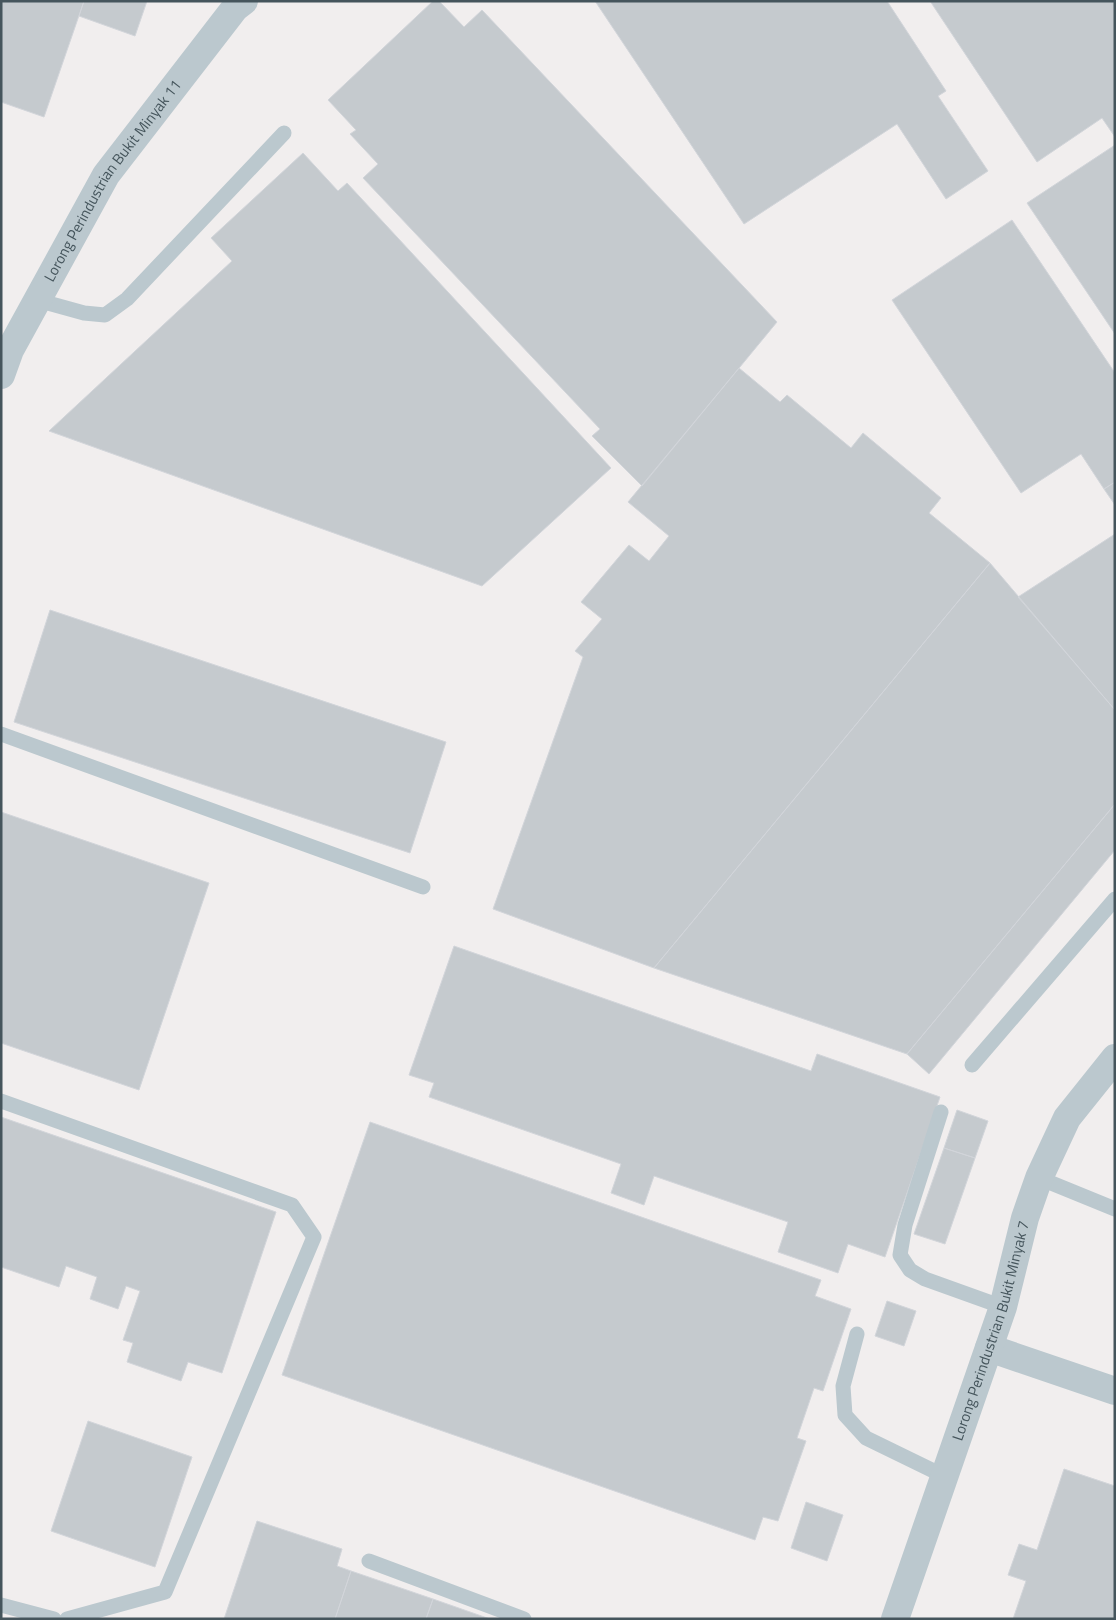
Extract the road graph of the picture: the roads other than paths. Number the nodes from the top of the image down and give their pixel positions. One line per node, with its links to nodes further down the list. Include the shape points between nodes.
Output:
1 (244, 1): 3 (street, Lorong Perindustrian Bukit Minyak 11, via 235,8 106,175)
2 (284, 133): 3 (lane, via 127,299 105,315 84,313)
3 (37, 300): 4 (street, Lorong Perindustrian Bukit Minyak 11)
4 (1, 374)
5 (1, 734): 6 (lane)
6 (424, 887)
7 (1115, 898): 9 (lane)
8 (1115, 1058): 12 (street, Lorong Perindustrian Bukit Minyak 7, via 1066,1118)
9 (972, 1065)
10 (1, 1101): 22 (lane, via 292,1205 314,1237 165,1592)
11 (941, 1112): 14 (lane, via 905,1225 900,1255 910,1270 925,1279)
12 (1038, 1178): 13 (lane); 14 (street, Lorong Perindustrian Bukit Minyak 7)
13 (1115, 1209)
14 (1003, 1307): 16 (street, Lorong Perindustrian Bukit Minyak 7)
15 (857, 1334): 18 (lane, via 843,1386 846,1415 866,1438)
16 (989, 1348): 17 (street); 18 (street, Lorong Perindustrian Bukit Minyak 7)
17 (1115, 1391)
18 (944, 1476): 24 (street, Lorong Perindustrian Bukit Minyak 7)
19 (370, 1561): 23 (lane)
20 (1, 1605): 21 (lane)
21 (54, 1619)
22 (67, 1619)
23 (524, 1619)
24 (895, 1619)

